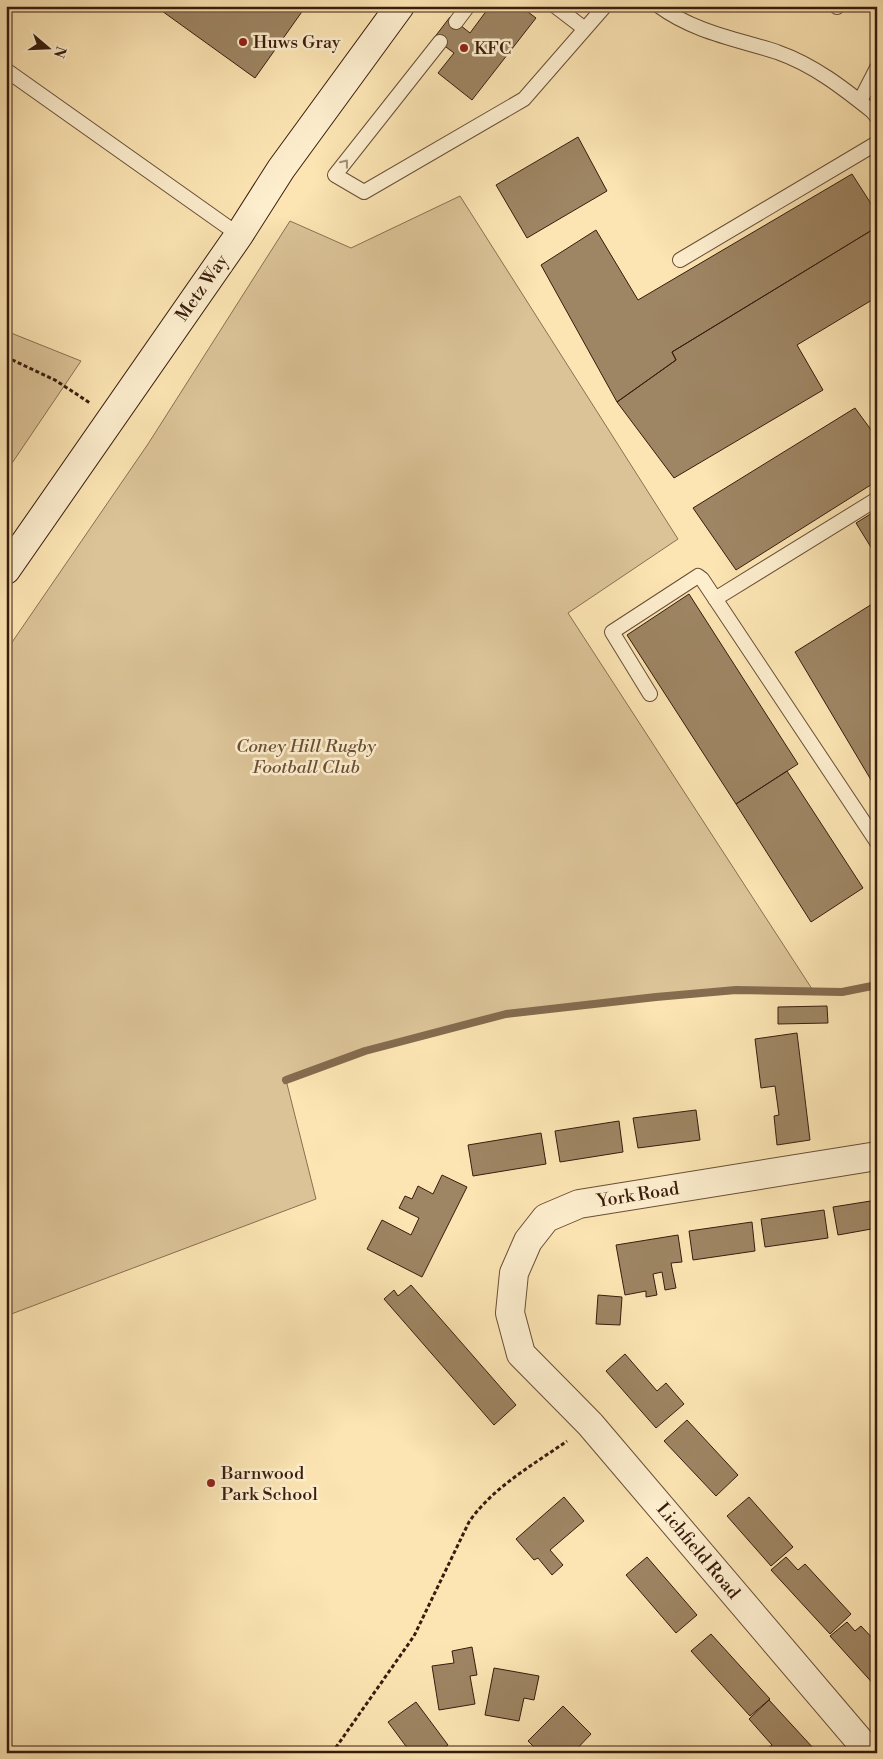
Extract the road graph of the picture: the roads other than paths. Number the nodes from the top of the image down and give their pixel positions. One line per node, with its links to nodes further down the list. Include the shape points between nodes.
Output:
1 (400, 6): 14 (street, Metz Way, via 281,169)
2 (468, 6): 6 (lane)
3 (555, 6): 7 (lane)
4 (605, 6): 7 (lane)
5 (659, 6): 11 (lane, via 699,29 779,53 826,75)
6 (456, 22)
7 (585, 29): 8 (lane, one-way to 8, via 524,99 364,192 335,175)
8 (440, 42)
9 (877, 68): 11 (lane)
10 (6, 70): 14 (lane)
11 (860, 101): 12 (lane)
12 (877, 117)
13 (877, 143): 15 (lane)
14 (239, 235): 17 (street, Metz Way)
15 (680, 260)
16 (877, 499): 18 (lane)
17 (6, 570)
18 (715, 599): 19 (lane, via 702,579 695,576 612,632); 20 (lane)
19 (650, 694)
20 (877, 842)
21 (877, 1156): 22 (street, York Road, via 579,1204 546,1218 528,1241 514,1273 510,1313)
22 (521, 1354): 23 (street, Lichfield Road, via 590,1424)
23 (870, 1753)

